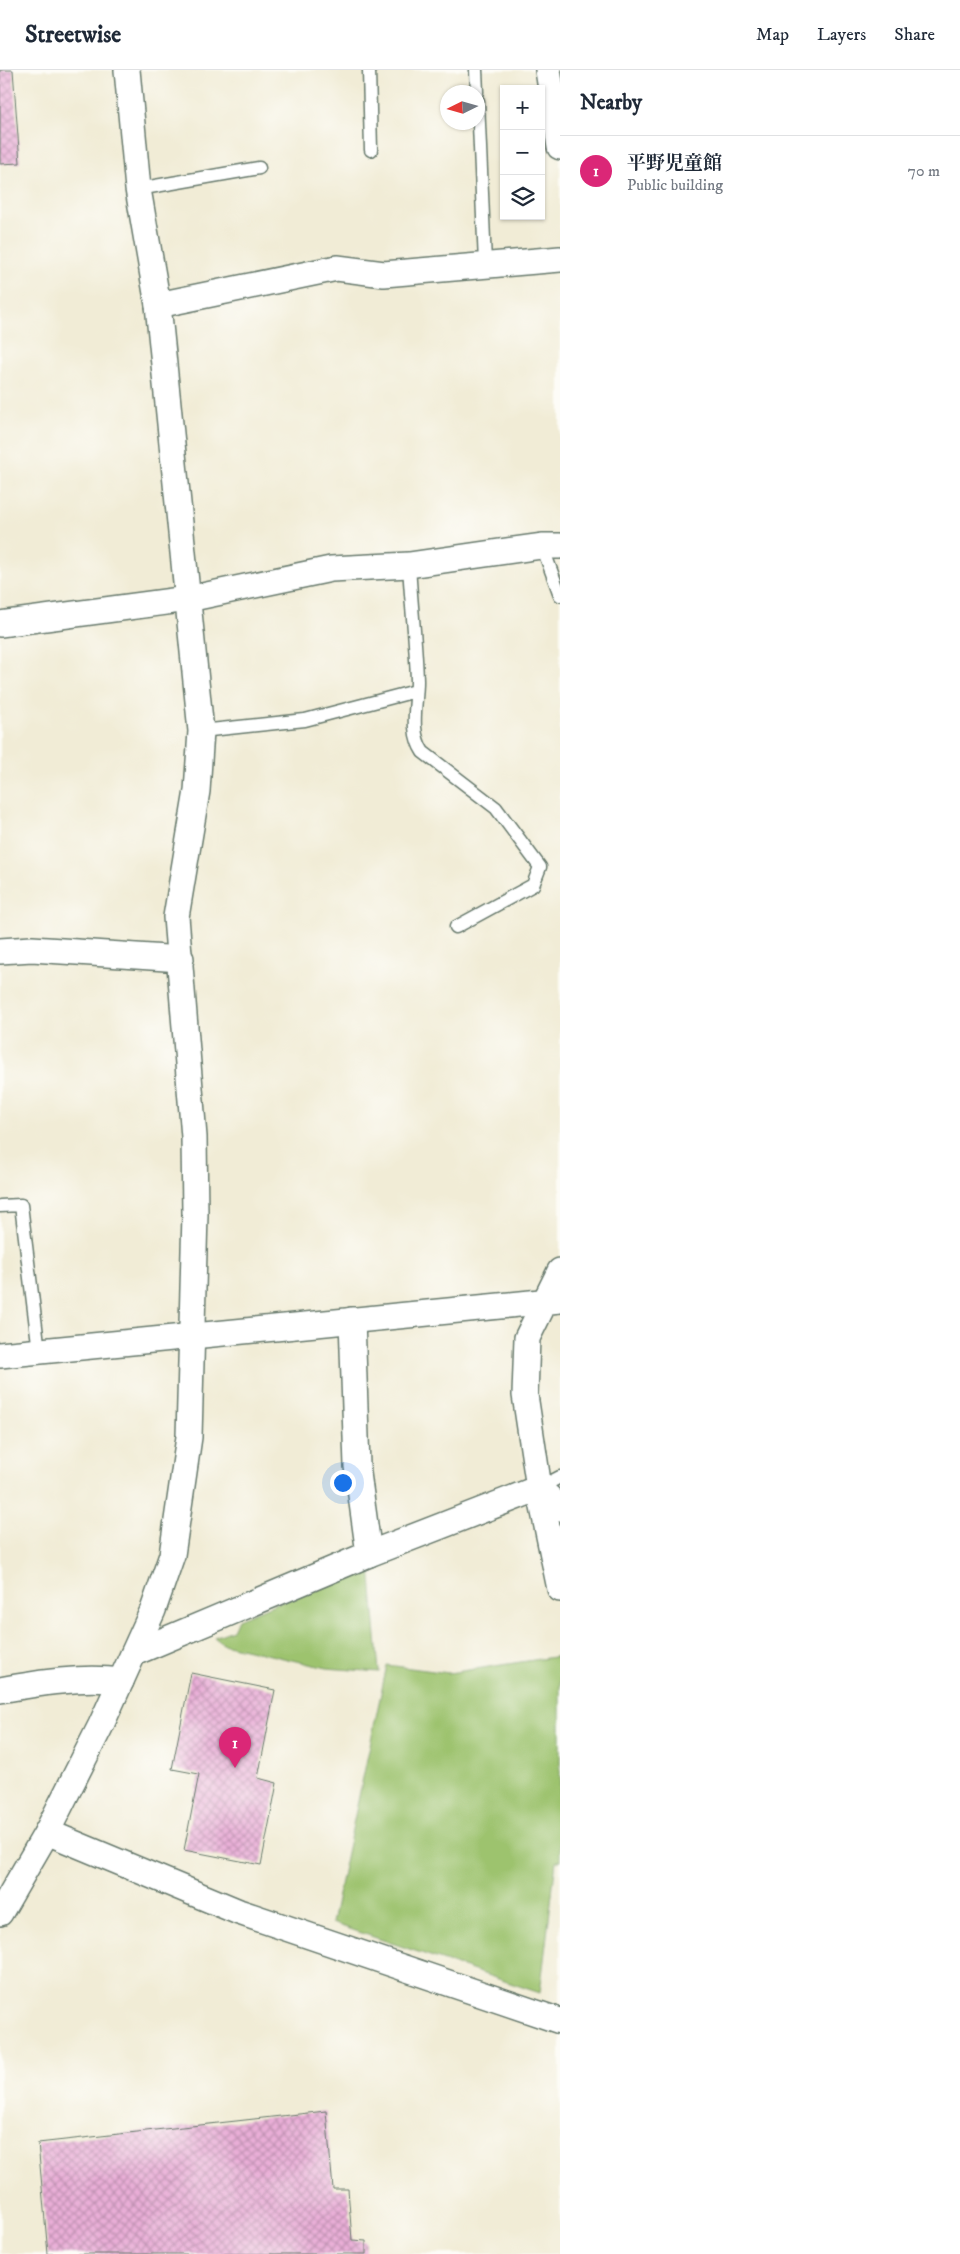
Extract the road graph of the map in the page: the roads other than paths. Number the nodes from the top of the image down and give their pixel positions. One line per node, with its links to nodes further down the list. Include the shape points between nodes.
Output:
1 (127, 70): 10 (street)
2 (369, 70): 8 (lane)
3 (476, 70): 5 (lane)
4 (548, 70): 7 (street)
5 (477, 85)
6 (479, 130): 12 (lane)
7 (560, 147)
8 (371, 150)
9 (259, 168): 10 (lane)
10 (138, 189): 13 (street)
11 (560, 259): 12 (street)
12 (485, 264): 13 (street, via 384,274 336,268)
13 (158, 306): 17 (street)
14 (551, 546): 15 (street); 16 (lane)
15 (409, 565): 17 (street, via 331,569); 19 (lane)
16 (560, 595)
17 (188, 598): 18 (street); 20 (street)
18 (0, 624)
19 (416, 691): 20 (lane, via 305,720); 21 (lane, via 414,724 417,743 424,752 496,808 540,867 533,885)
20 (201, 731): 23 (street, via 197,792 176,917)
21 (456, 927)
22 (0, 951): 23 (street, via 32,949)
23 (181, 959): 28 (street, via 194,1137)
24 (0, 1206): 29 (lane, via 21,1205)
25 (560, 1271): 26 (street)
26 (552, 1300): 27 (street); 31 (street, via 528,1338 525,1395)
27 (352, 1320): 28 (street); 33 (street, via 357,1466)
28 (191, 1337): 29 (street); 35 (street, via 189,1437 172,1555)
29 (39, 1351): 30 (street)
30 (0, 1355)
31 (549, 1483): 32 (street); 33 (street); 34 (street)
32 (560, 1508)
33 (368, 1554): 35 (street)
34 (560, 1589)
35 (134, 1654): 36 (street)
36 (121, 1681): 37 (street, via 48,1683); 38 (street)
37 (0, 1690)
38 (47, 1832): 39 (street); 40 (street, via 239,1912)
39 (0, 1912)
40 (560, 2021)

